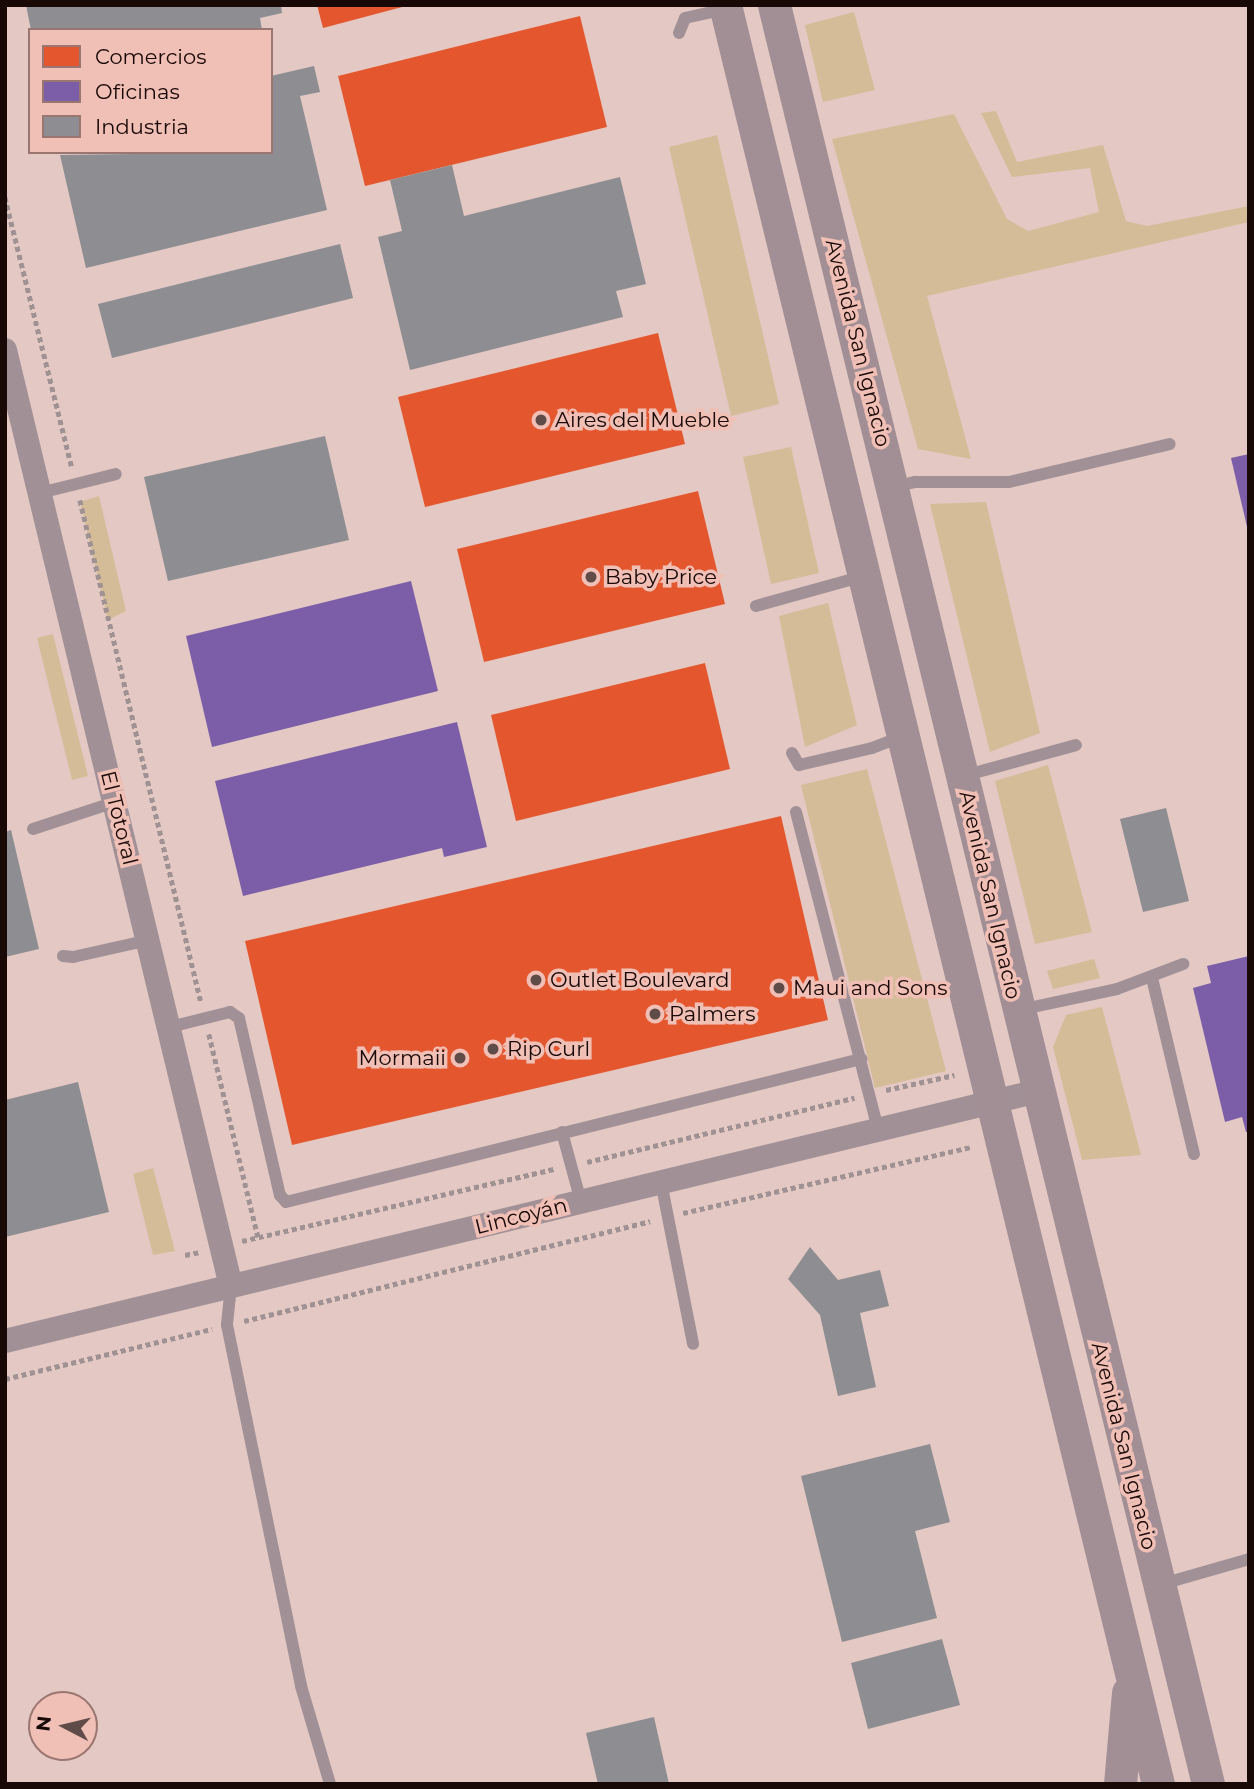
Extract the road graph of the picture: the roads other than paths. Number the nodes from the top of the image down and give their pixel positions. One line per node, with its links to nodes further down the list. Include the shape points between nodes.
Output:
1 (774, 5): 7 (main road, Avenida San Ignacio)
2 (726, 7): 3 (lane, via 685,18); 9 (main road)
3 (679, 33)
4 (5, 350): 8 (street, El Totoral)
5 (1170, 444): 7 (lane, via 1009,482 915,482)
6 (116, 474): 8 (lane)
7 (893, 487): 14 (main road, Avenida San Ignacio)
8 (40, 493): 15 (street, El Totoral)
9 (865, 576): 10 (lane); 11 (main road)
10 (757, 606)
11 (904, 736): 13 (lane, via 799,765); 19 (main road)
12 (1076, 745): 14 (lane)
13 (792, 753)
14 (962, 776): 18 (main road, Avenida San Ignacio)
15 (115, 802): 17 (lane); 20 (street, El Totoral)
16 (796, 812): 26 (lane)
17 (33, 829)
18 (996, 916): 19 (main road, via 980,929); 24 (main road, Avenida San Ignacio)
19 (950, 925): 28 (main road)
20 (149, 940): 21 (lane); 25 (street, El Totoral)
21 (63, 956)
22 (1183, 964): 23 (lane)
23 (1152, 978): 24 (lane); 31 (lane)
24 (1018, 1010): 27 (main road, Avenida San Ignacio)
25 (170, 1027): 30 (lane, via 230,1012 239,1017 279,1195 286,1202); 34 (street, El Totoral)
26 (861, 1059): 29 (lane); 30 (lane)
27 (1038, 1091): 28 (street, Lincoyán); 38 (main road, Avenida San Ignacio)
28 (993, 1102): 29 (street, Lincoyán); 39 (main road)
29 (878, 1130): 32 (street, Lincoyán)
30 (562, 1132): 33 (lane)
31 (1194, 1154)
32 (661, 1182): 33 (street, Lincoyán); 36 (lane)
33 (581, 1202): 34 (street, Lincoyán)
34 (231, 1286): 35 (street, Lincoyán); 42 (lane, via 227,1325 301,1686)
35 (5, 1341)
36 (693, 1344)
37 (1249, 1559): 38 (lane)
38 (1159, 1585): 40 (main road, Avenida San Ignacio)
39 (1130, 1668): 41 (main road); 43 (main road)
40 (1195, 1727): 41 (main road, via 1183,1741 1172,1745); 45 (main road, Avenida San Ignacio)
41 (1147, 1737): 44 (main road)
42 (330, 1784)
43 (1120, 1784)
44 (1158, 1784)
45 (1208, 1784)

